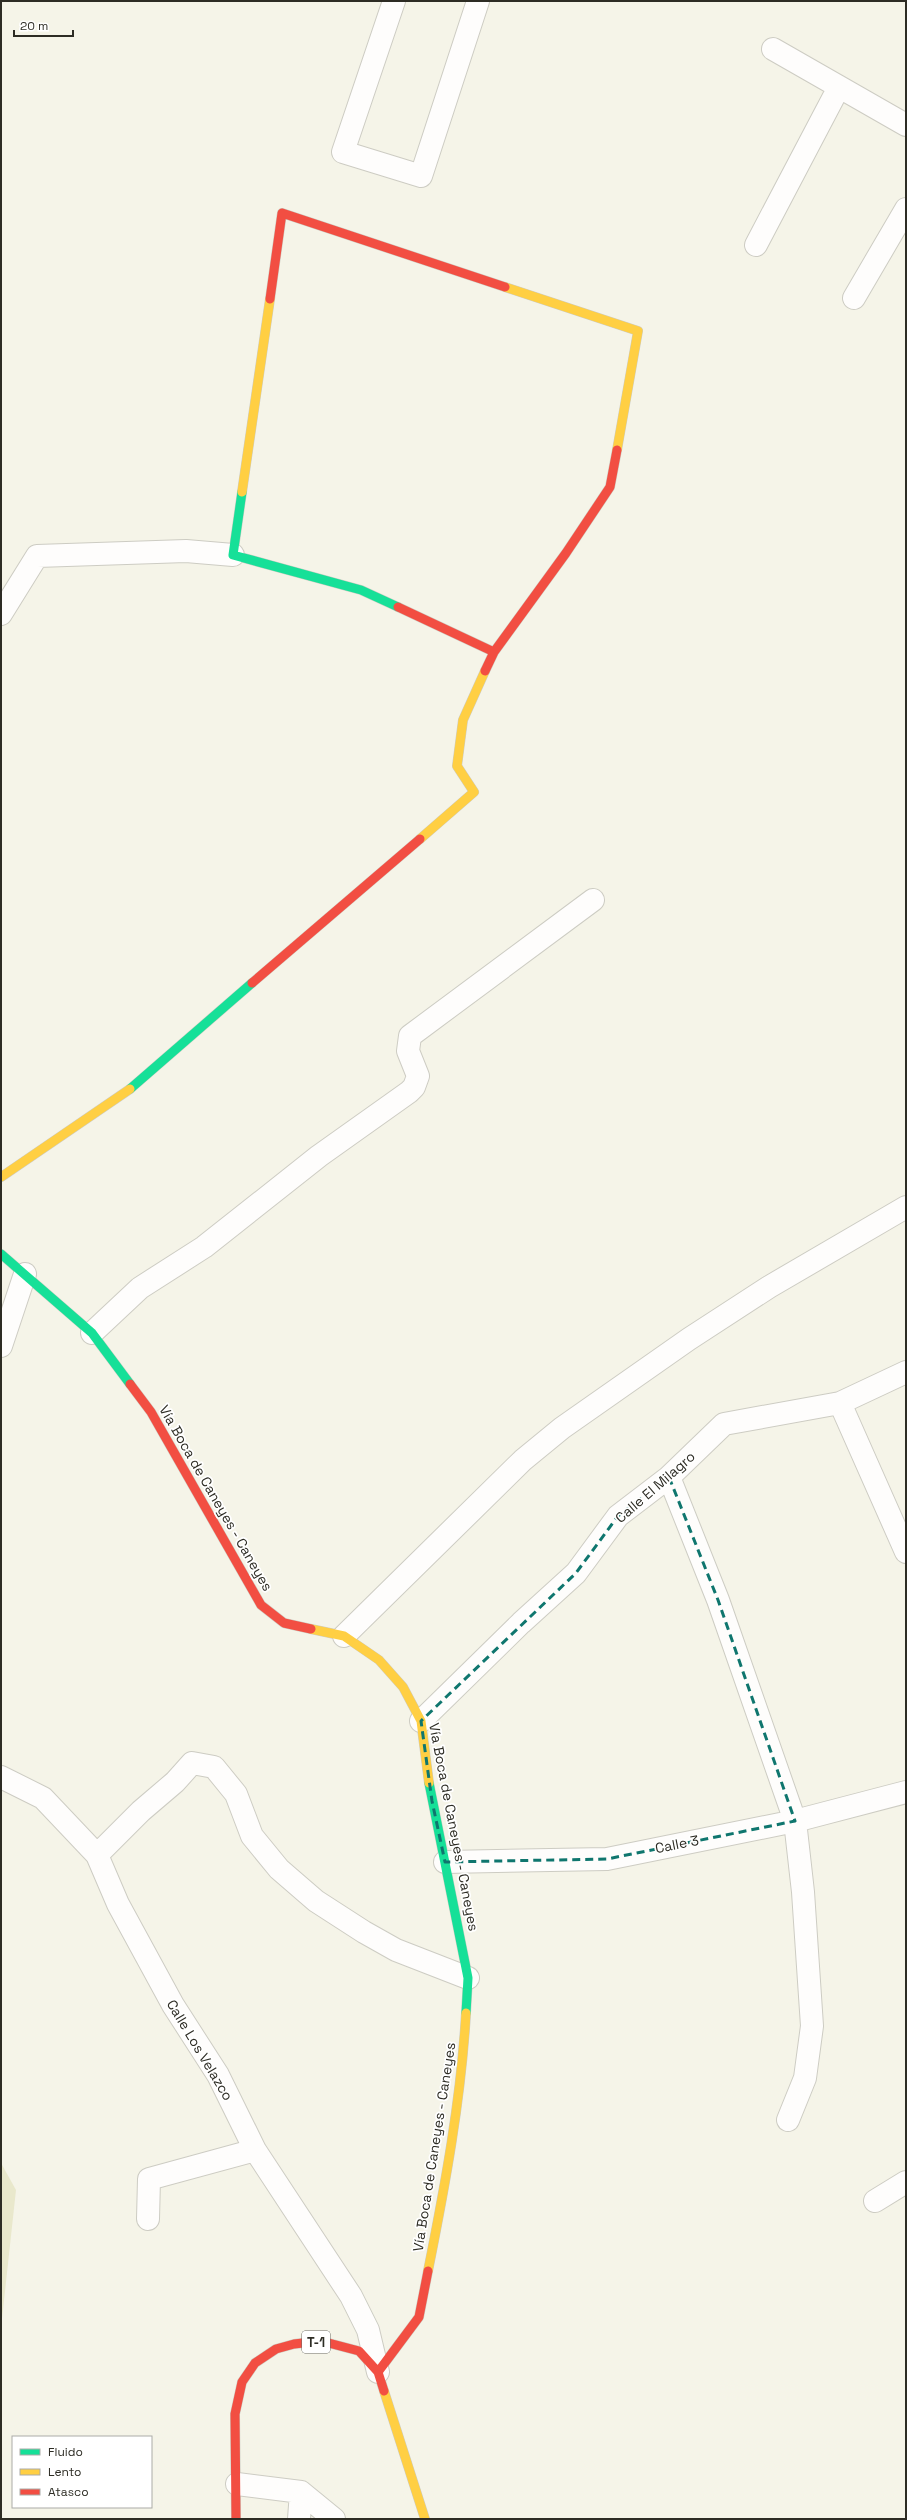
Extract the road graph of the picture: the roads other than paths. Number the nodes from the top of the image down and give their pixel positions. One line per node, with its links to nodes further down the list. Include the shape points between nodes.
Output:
1 (394, 1): 2 (street, via 343,152 422,176)
2 (478, 1)
3 (773, 49): 4 (street)
4 (839, 87): 5 (street); 7 (street)
5 (906, 125)
6 (906, 208): 8 (street)
7 (756, 245)
8 (854, 298)
9 (234, 555): 10 (street, via 186,551 37,556); 11 (main road, via 361,590); 11 (main road, via 282,213 638,331 610,486 566,553)
10 (1, 614)
11 (494, 652): 13 (main road, via 463,720 458,766 474,792 132,1087)
12 (593, 900): 17 (street, via 410,1036 408,1050 418,1076 409,1092 319,1156 204,1247 140,1288)
13 (1, 1177)
14 (906, 1207): 23 (street, via 769,1287 689,1339 562,1428 523,1460)
15 (1, 1254): 16 (main road, Vía Boca de Caneyes - Caneyes)
16 (25, 1274): 17 (main road, Vía Boca de Caneyes - Caneyes); 18 (street)
17 (92, 1333): 23 (main road, Vía Boca de Caneyes - Caneyes, via 151,1412 261,1605 284,1623)
18 (1, 1346)
19 (906, 1372): 20 (street, Calle El Milagro)
20 (840, 1403): 21 (street, Calle El Milagro, via 724,1424); 22 (street)
21 (669, 1477): 24 (street, Calle El Milagro, via 618,1516 576,1573); 27 (street, via 718,1600)
22 (906, 1552)
23 (344, 1636): 24 (main road, Vía Boca de Caneyes - Caneyes, via 379,1660 403,1687)
24 (421, 1721): 29 (main road, Vía Boca de Caneyes - Caneyes, via 432,1801)
25 (1, 1777): 28 (street, Calle Los Velazco, via 43,1798)
26 (906, 1792): 27 (street, Calle 3)
27 (795, 1820): 29 (street, Calle 3, via 607,1859); 31 (street, via 803,1892 812,2026 804,2078)
28 (97, 1855): 30 (street, via 192,1763 214,1767 236,1794 252,1836 279,1869 316,1901 396,1950); 32 (street, Calle Los Velazco, via 118,1904 173,2005 218,2075)
29 (445, 1862): 30 (main road, Vía Boca de Caneyes - Caneyes)
30 (468, 1978): 36 (main road, Vía Boca de Caneyes - Caneyes, via 464,2049 450,2151 436,2237 419,2317)
31 (788, 2120)
32 (255, 2150): 35 (street, via 149,2179); 36 (street, Calle Los Velazco, via 351,2296 368,2330)
33 (906, 2182): 34 (street)
34 (875, 2201)
35 (148, 2219)
36 (378, 2372): 37 (main road, T-1, via 359,2351 321,2341 276,2349 255,2363 242,2382 235,2414); 42 (main road, T-1)
37 (237, 2484): 38 (street); 39 (main road, T-1)
38 (301, 2492): 40 (street); 41 (street)
39 (236, 2519)
40 (299, 2519)
41 (334, 2519)
42 (425, 2519)

